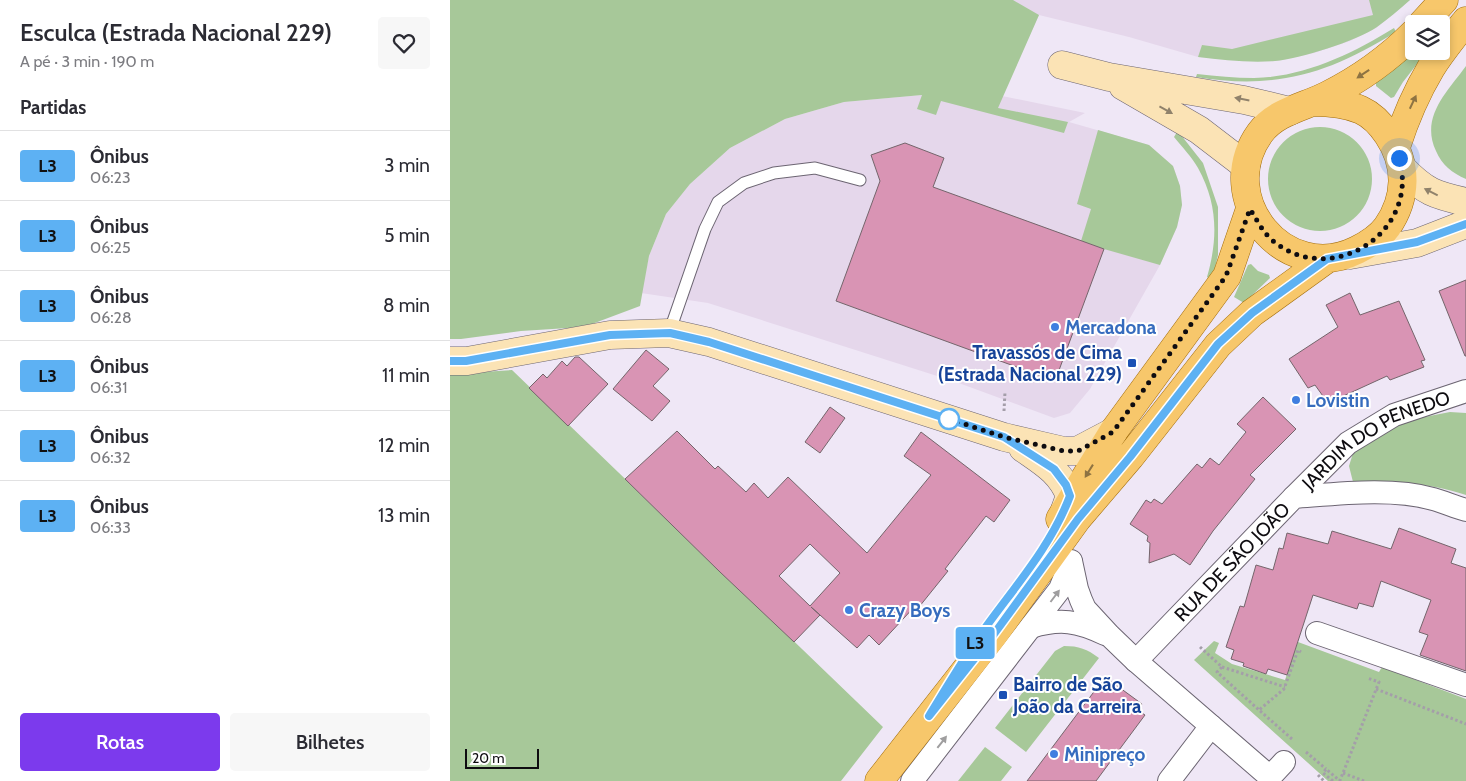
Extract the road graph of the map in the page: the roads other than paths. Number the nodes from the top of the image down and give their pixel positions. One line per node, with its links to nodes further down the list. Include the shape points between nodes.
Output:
1 (1444, 0): 2 (main road)
2 (1430, 15)
3 (1466, 21): 8 (main road, one-way to 3, via 1407,115 1418,91)
4 (1405, 42): 7 (main road, one-way to 7, via 1353,81)
5 (1062, 65): 6 (street)
6 (1109, 77): 7 (street, one-way to 6, via 1244,100); 9 (street, one-way to 9, via 1199,130)
7 (1301, 106): 8 (main road, via 1338,102 1362,110 1382,126); 9 (main road, via 1273,120 1260,132)
8 (1399, 158): 11 (street, one-way to 8, via 1437,195 1418,184); 14 (main road, via 1402,192 1395,214 1382,233 1368,245)
9 (1246, 166): 12 (main road, via 1245,188)
10 (860, 180): 15 (lane, via 816,168 774,173 744,183 718,202 705,229)
11 (1466, 202)
12 (1250, 209): 14 (main road, via 1260,226 1289,251 1308,257); 18 (main road, via 1226,276)
13 (1466, 224): 14 (street, via 1417,242)
14 (1337, 257): 22 (main road, via 1252,313 1218,344 1130,457)
15 (670, 333): 16 (street, via 610,335 466,361); 19 (street, via 709,342)
16 (450, 361)
17 (1466, 390): 20 (street, JARDIM DO PENEDO, via 1394,415 1356,438)
18 (1113, 432): 19 (street, via 1078,451 1064,451); 22 (main road, one-way to 22)
19 (1004, 437): 22 (street, via 1054,469 1066,485)
20 (1294, 497): 21 (street, RUA DE SÃO JOÃO, via 1395,494 1432,498); 27 (street, RUA DE SÃO JOÃO)
21 (1466, 510)
22 (1071, 514): 23 (street); 31 (main road, via 978,637 929,716)
23 (1071, 561): 24 (street, one-way to 23, via 1060,590); 26 (street, via 1080,600)
24 (1031, 627): 26 (street, via 1046,622 1069,621); 32 (street, one-way to 24)
25 (1318, 632): 28 (street)
26 (1109, 635): 27 (street)
27 (1136, 661): 29 (street)
28 (1466, 685)
29 (1211, 726): 30 (street, via 1270,777); 33 (street)
30 (1284, 762)
31 (879, 781)
32 (912, 781)
33 (1169, 781)

